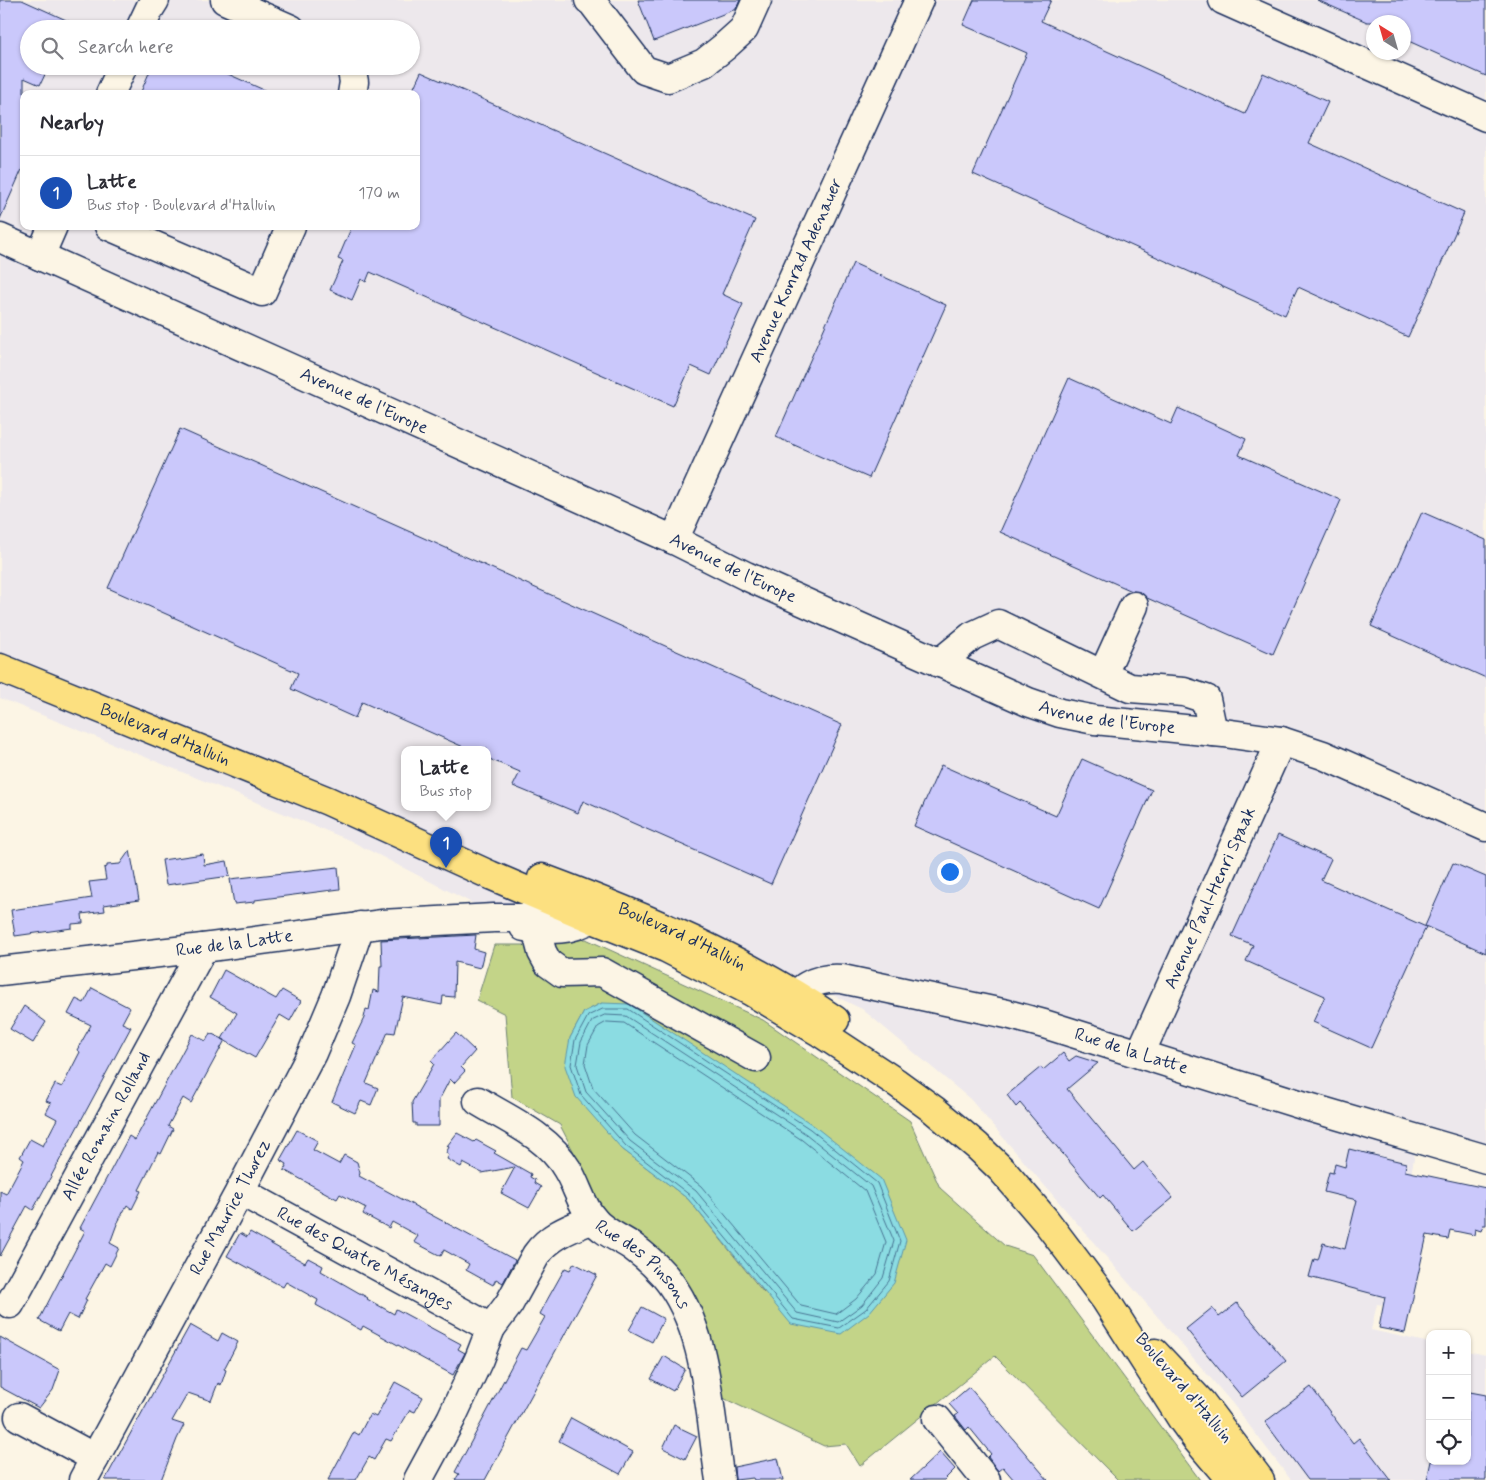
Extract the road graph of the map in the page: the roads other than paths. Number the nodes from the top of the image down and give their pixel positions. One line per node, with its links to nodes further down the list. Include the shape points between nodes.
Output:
1 (156, 0): 7 (street)
2 (225, 0): 8 (street)
3 (589, 0): 4 (street, via 644,70 668,78 704,63 724,47 744,29)
4 (756, 0)
5 (919, 0): 19 (street, Avenue Konrad Adenauer)
6 (1222, 0): 13 (street)
7 (144, 20)
8 (270, 20)
9 (119, 75): 11 (street)
10 (353, 75): 12 (street)
11 (112, 90)
12 (353, 90)
13 (1486, 117)
14 (51, 230): 18 (street)
15 (118, 230): 16 (street, via 262,292)
16 (289, 230)
17 (0, 238): 18 (street, Avenue de l'Europe)
18 (40, 256): 19 (street, Avenue de l'Europe)
19 (674, 540): 21 (street, Avenue de l'Europe)
20 (1134, 606): 23 (street)
21 (940, 663): 23 (street, via 972,636 998,624); 24 (street, Avenue de l'Europe, via 1060,713 1095,720)
22 (0, 668): 27 (main road, Boulevard d'Halluin, via 328,801 409,828)
23 (1102, 674): 24 (street, via 1130,688 1184,692 1206,699)
24 (1214, 732): 25 (street, Avenue de l'Europe)
25 (1281, 741): 26 (street, Avenue de l'Europe, via 1323,755); 35 (street, Avenue Paul-Henri Spaak)
26 (1486, 827)
27 (569, 899): 28 (main road, Boulevard d'Halluin); 29 (street, Rue de la Latte, via 550,913 529,918)
28 (602, 912): 31 (street, Rue de la Latte, via 571,928); 34 (main road, Boulevard d'Halluin, via 709,948)
29 (470, 920): 30 (street, Rue de la Latte); 31 (street, Rue de la Latte)
30 (360, 926): 32 (street, Rue de la Latte); 39 (street, Rue Maurice Thorez, via 312,1054)
31 (536, 929): 36 (street, via 548,963 562,973 602,972)
32 (202, 948): 33 (street, Rue de la Latte); 42 (street, Allée Romain Rolland)
33 (0, 972)
34 (788, 1002): 35 (street, Rue de la Latte, via 815,981 842,979 1016,1016); 41 (main road, Boulevard d'Halluin, via 860,1037 905,1071 952,1116 1041,1215)
35 (1140, 1054): 38 (street, Rue de la Latte)
36 (756, 1058)
37 (478, 1101): 40 (street, Rue des Pinsons, via 554,1151)
38 (1486, 1159)
39 (240, 1191): 43 (street, Rue des Quatre Mésanges); 46 (street, Rue Maurice Thorez)
40 (593, 1219): 43 (street, via 556,1235 541,1248 509,1304); 49 (street, Rue des Pinsons, via 656,1267 687,1312 700,1347)
41 (1105, 1298): 50 (main road, Boulevard d'Halluin, via 1183,1421); 51 (main road, Boulevard d'Halluin, via 1201,1402)
42 (10, 1304)
43 (490, 1328): 48 (street, via 451,1419)
44 (19, 1417): 46 (street)
45 (937, 1420): 47 (street)
46 (89, 1469)
47 (984, 1479)
48 (418, 1480)
49 (720, 1480)
50 (1231, 1480)
51 (1260, 1480)

